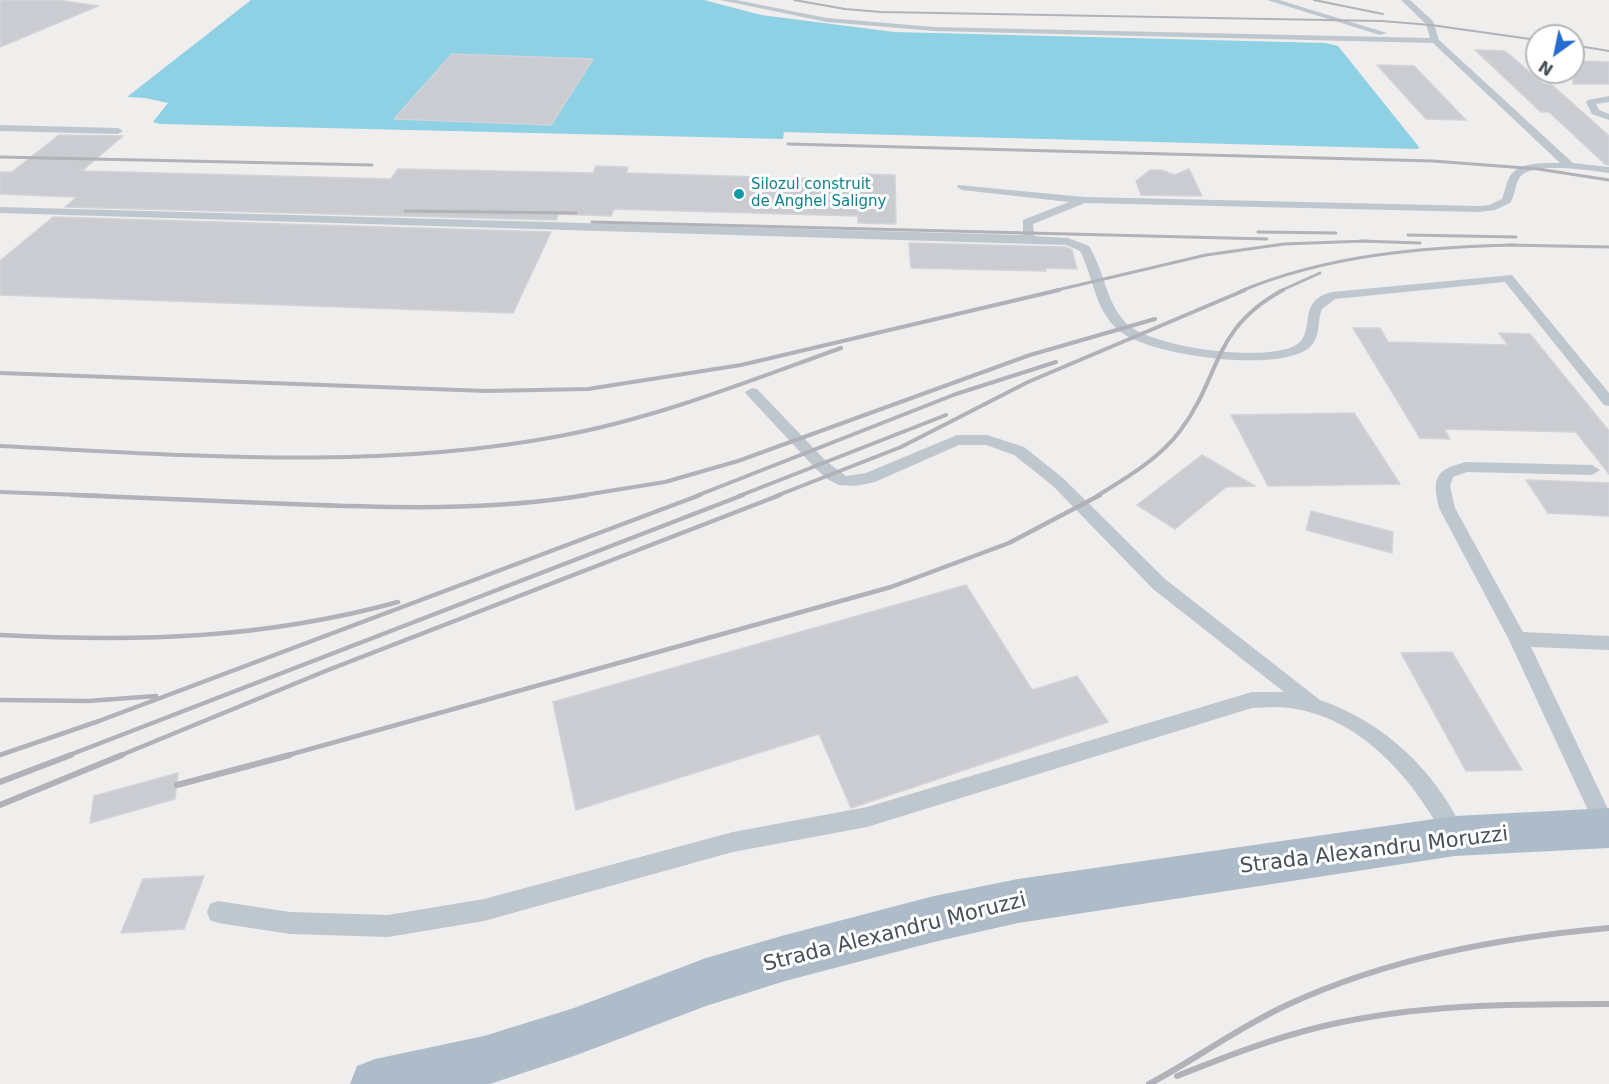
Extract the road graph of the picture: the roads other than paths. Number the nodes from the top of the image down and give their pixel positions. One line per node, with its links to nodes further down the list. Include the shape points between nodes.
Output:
1 (724, 0): 4 (lane, via 827,20 934,29)
2 (1271, 0): 4 (lane)
3 (1405, 0): 5 (lane, via 1430,23)
4 (1401, 39): 5 (lane)
5 (1435, 41): 10 (lane)
6 (1609, 99): 7 (lane, via 1591,102 1595,112)
7 (1609, 117)
8 (0, 128): 9 (lane)
9 (118, 131)
10 (1570, 166): 11 (lane); 13 (lane, via 1518,172 1506,201 1479,209)
11 (1609, 170)
12 (962, 187): 13 (lane)
13 (1084, 200): 15 (lane, via 1027,222)
14 (0, 210): 15 (lane)
15 (1029, 239): 17 (lane, via 1068,242 1085,249 1114,316 1133,336 1170,348 1210,354 1279,354 1300,348 1312,337 1314,310 1332,296 1508,278)
16 (752, 392): 21 (lane, via 831,475 844,481 870,478 957,440 987,440 1019,451 1058,482 1159,584)
17 (1609, 402)
18 (1592, 470): 19 (lane, via 1466,467 1447,474 1442,486 1447,508)
19 (1518, 639): 20 (lane); 22 (lane)
20 (1609, 643)
21 (1319, 709): 23 (lane, via 1353,724 1408,765 1443,809); 24 (lane, via 1289,700 1252,700 867,817 733,842 430,921 352,926)
22 (1608, 828): 23 (main road, Strada Alexandru Moruzzi)
23 (1455, 836): 25 (main road, Strada Alexandru Moruzzi, via 1018,901 934,919 706,982 484,1061)
24 (218, 912)
25 (375, 1084)

